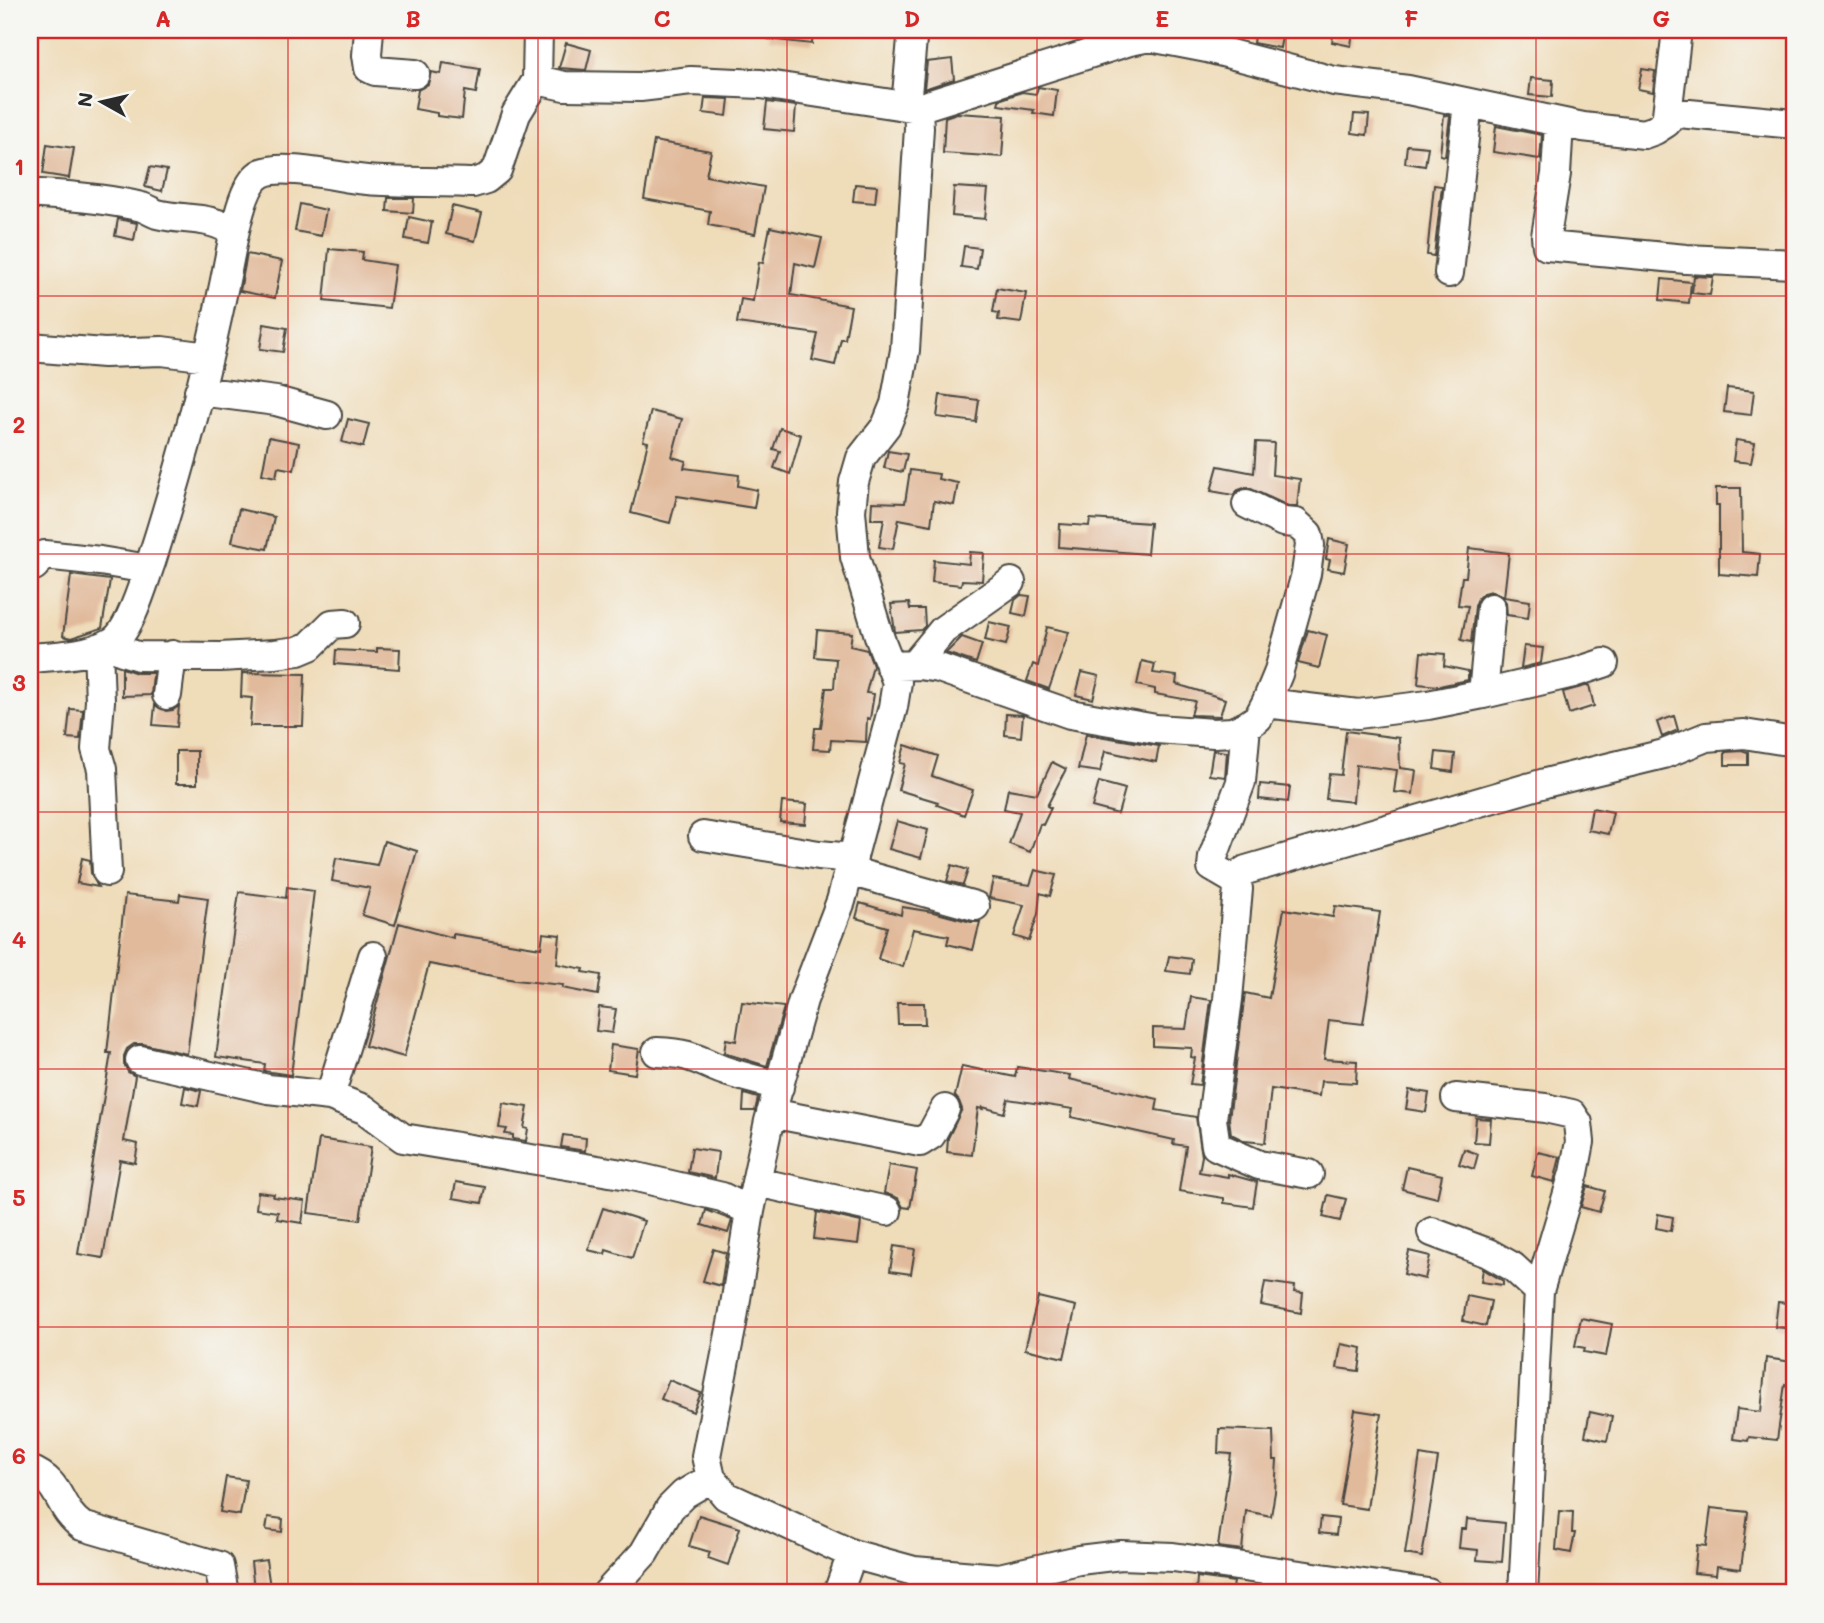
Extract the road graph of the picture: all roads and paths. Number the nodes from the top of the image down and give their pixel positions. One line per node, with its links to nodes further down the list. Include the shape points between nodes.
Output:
1 (369, 30): 6 (street, via 369,68)
2 (538, 30): 7 (street)
3 (909, 30): 9 (street)
4 (1677, 30): 10 (street)
5 (1152, 33): 8 (street, via 1334,81); 9 (street)
6 (415, 74)
7 (537, 80): 9 (street, via 564,86 640,87 691,81 761,85); 14 (street, via 516,114 497,170 486,179 473,183 367,180 282,168 251,181)
8 (1468, 103): 11 (street); 16 (street)
9 (912, 107): 31 (street, via 919,128 905,350 895,404 886,426 861,458 852,511 855,557 880,639)
10 (1668, 112): 11 (street, via 1666,123 1644,134); 12 (street)
11 (1559, 123): 15 (street, via 1547,246)
12 (1794, 124)
13 (40, 194): 14 (street, via 116,202 157,214 215,222)
14 (234, 233): 18 (street)
15 (1794, 264)
16 (1449, 273)
17 (30, 347): 18 (street)
18 (208, 357): 19 (street)
19 (199, 391): 20 (street, via 276,401); 23 (street)
20 (327, 415)
21 (1247, 504): 34 (street, via 1283,522 1296,523 1308,534 1310,545 1294,621)
22 (34, 566): 23 (street, via 45,555)
23 (148, 569): 27 (street, via 130,618 115,641)
24 (1011, 582): 31 (street, via 943,629)
25 (1492, 608): 32 (street)
26 (345, 623): 28 (street, via 332,624 310,646 298,651 220,657)
27 (103, 646): 28 (street, via 138,656); 29 (street, via 64,656); 39 (street, via 96,749 102,769)
28 (172, 655): 33 (street)
29 (30, 658)
30 (1604, 663): 32 (street)
31 (902, 666): 35 (street, via 939,668 1070,714 1156,729 1214,733); 38 (street)
32 (1483, 694): 34 (street, via 1358,714)
33 (167, 695)
34 (1266, 704): 35 (street)
35 (1246, 726): 40 (street, via 1241,782 1212,867)
36 (1794, 742): 40 (street, via 1744,734 1706,737 1664,754 1545,783 1246,870)
37 (703, 836): 38 (street)
38 (851, 864): 41 (street); 47 (street, via 803,1000)
39 (107, 872)
40 (1232, 879): 49 (street, via 1238,889 1212,1119 1216,1146 1259,1165)
41 (975, 906)
42 (373, 956): 45 (street)
43 (657, 1052): 47 (street, via 682,1052 702,1059)
44 (140, 1060): 45 (street, via 268,1089)
45 (330, 1096): 51 (street, via 364,1109 404,1138 628,1175 722,1197)
46 (1456, 1098): 54 (street, via 1545,1108 1572,1114 1578,1124 1574,1173)
47 (775, 1100): 48 (street, via 920,1142 931,1135); 50 (street)
48 (945, 1109)
49 (1309, 1174)
50 (757, 1182): 51 (street); 52 (street)
51 (750, 1211): 56 (street, via 706,1456)
52 (887, 1211)
53 (1432, 1232): 54 (street, via 1488,1253 1513,1267)
54 (1539, 1291): 63 (street)
55 (30, 1470): 59 (street, via 51,1482 66,1511 82,1526 219,1566)
56 (711, 1478): 57 (street, via 726,1496); 60 (street, via 670,1508 644,1553)
57 (852, 1553): 58 (street, via 914,1571); 61 (street)
58 (998, 1586): 62 (street, via 1079,1560 1121,1555 1172,1557)
59 (224, 1593)
60 (607, 1593)
61 (838, 1593)
62 (1429, 1593)
63 (1523, 1593)

